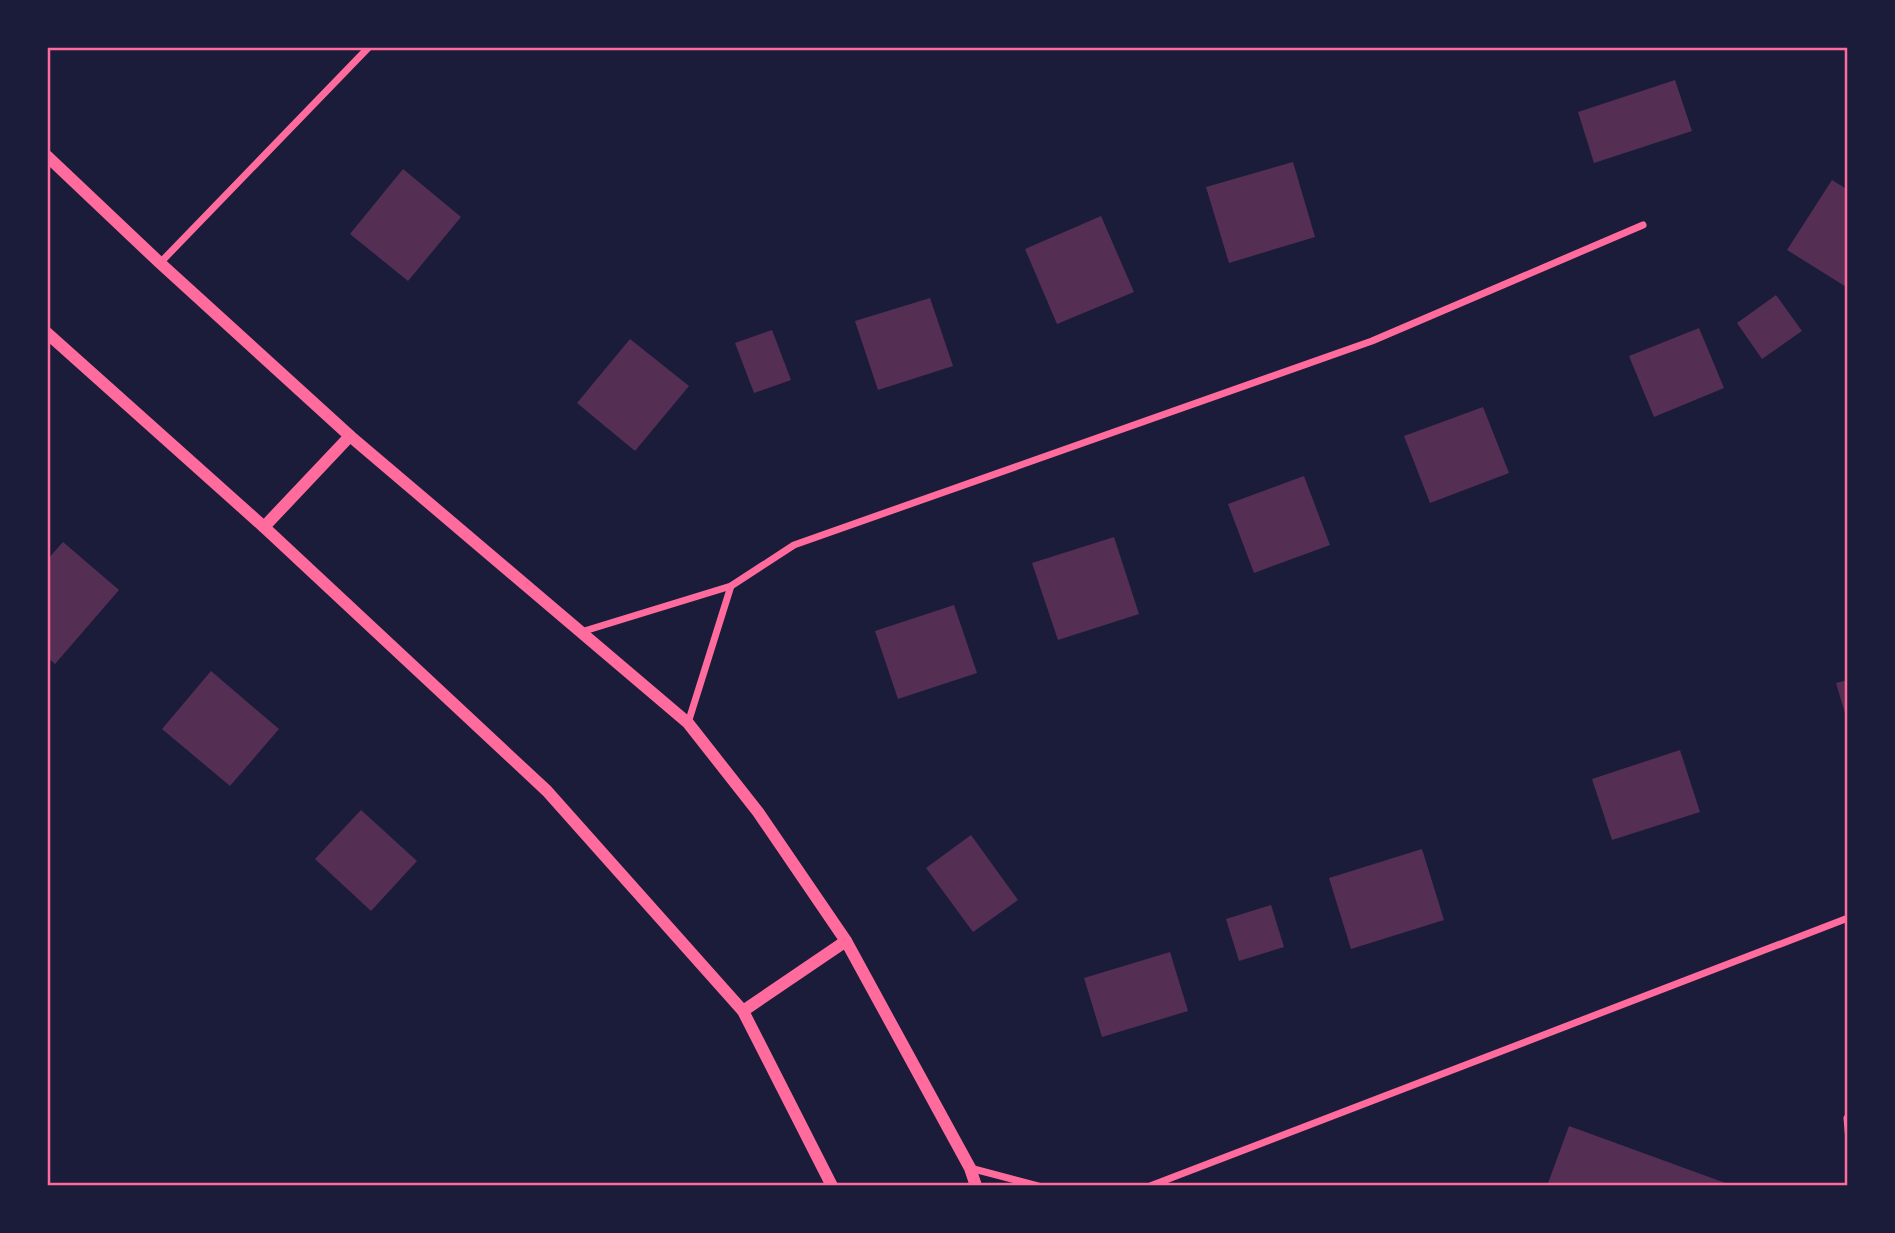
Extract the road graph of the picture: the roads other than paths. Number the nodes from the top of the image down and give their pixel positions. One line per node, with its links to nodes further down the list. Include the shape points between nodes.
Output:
1 (369, 47): 4 (street)
2 (47, 156): 4 (street)
3 (1643, 225): 8 (street, via 1372,341 794,545)
4 (160, 263): 6 (street)
5 (47, 332): 7 (street)
6 (350, 436): 7 (street); 9 (street)
7 (264, 527): 13 (street, via 547,791)
8 (731, 586): 9 (street); 10 (street)
9 (581, 632): 10 (street)
10 (688, 723): 12 (street, via 758,812)
11 (1848, 918): 20 (street)
12 (846, 941): 13 (street); 16 (street)
13 (743, 1011): 17 (street)
14 (1848, 1115): 15 (lane)
15 (1848, 1141)
16 (970, 1168): 18 (street); 19 (street)
17 (832, 1186)
18 (976, 1186)
19 (1038, 1186)
20 (1150, 1186)

